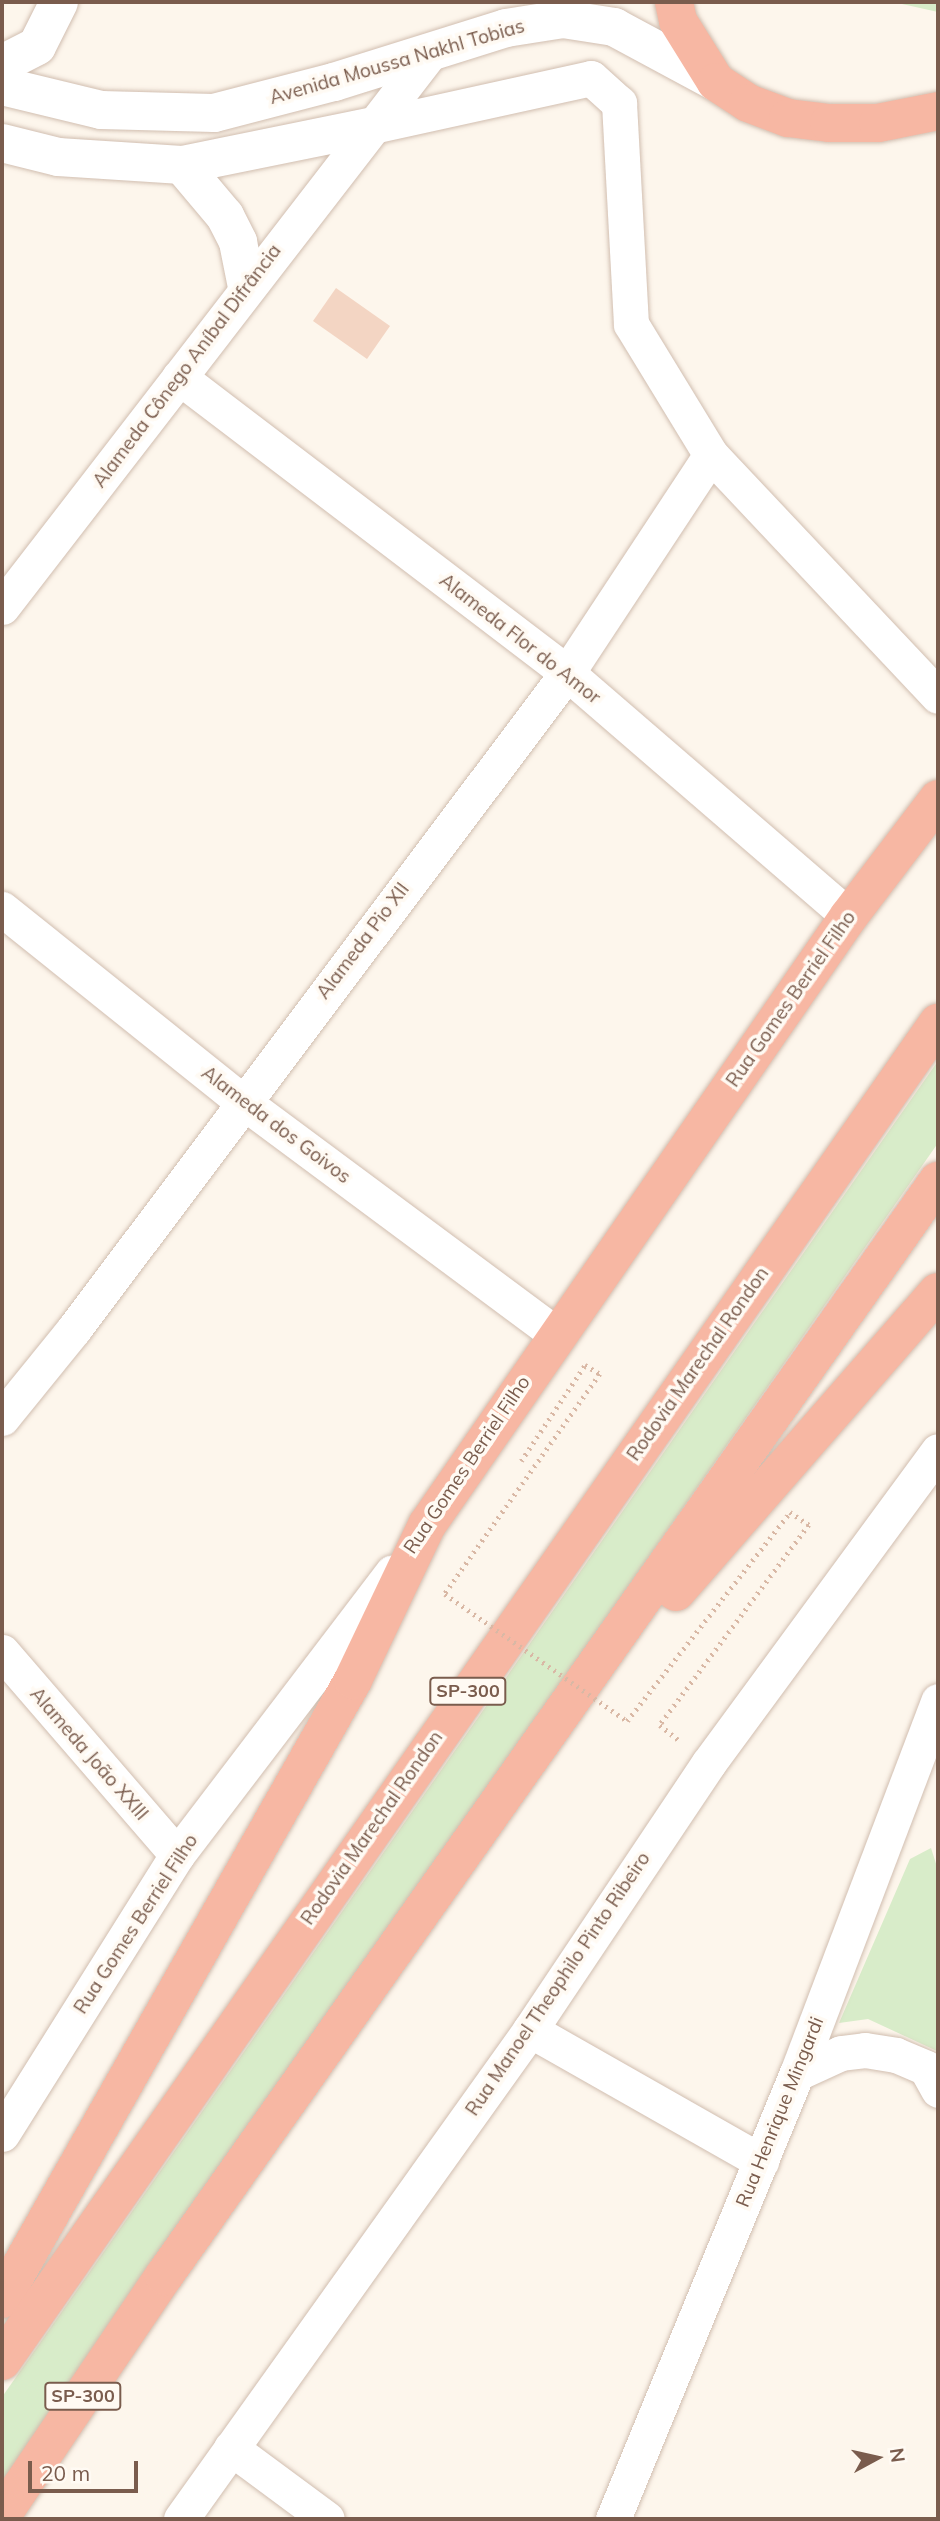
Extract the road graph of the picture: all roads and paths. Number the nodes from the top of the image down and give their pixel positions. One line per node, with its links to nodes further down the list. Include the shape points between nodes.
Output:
1 (59, 2): 4 (main road, via 37,46)
2 (674, 2): 5 (highway, via 678,21)
3 (429, 54): 5 (main road, Avenida Moussa Nakhl Tobias, via 506,28 563,19 614,27); 7 (main road, Avenida Moussa Nakhl Tobias, via 214,113); 9 (street, Alameda Cônego Aníbal Difrância)
4 (2, 64)
5 (716, 82): 8 (highway, Avenida Moussa Nakhl Tobias, via 748,103 788,118 815,122 878,123)
6 (2, 86): 7 (main road, Avenida Moussa Nakhl Tobias)
7 (101, 110): 11 (main road)
8 (938, 111)
9 (373, 126): 12 (main road); 13 (street, Alameda Cônego Aníbal Difrância); 15 (street, via 591,78 619,103 631,324)
10 (2, 143): 11 (main road, via 58,157)
11 (99, 161): 12 (main road)
12 (182, 165): 13 (main road, via 225,216 239,242)
13 (247, 287): 14 (street, Alameda Cônego Aníbal Difrância)
14 (179, 377): 16 (street, Alameda Cônego Aníbal Difrância); 17 (street, Alameda Flor do Amor)
15 (711, 455): 17 (street, Alameda Pio XII); 18 (street)
16 (2, 607)
17 (568, 673): 21 (street, Alameda Flor do Amor); 23 (street, Alameda Pio XII)
18 (938, 696)
19 (938, 799): 21 (highway, Rua Gomes Berriel Filho)
20 (2, 909): 23 (street, Alameda dos Goivos)
21 (849, 916): 26 (highway, Rua Gomes Berriel Filho)
22 (938, 1023): 42 (highway, Rodovia Marechal Rondon / SP-300)
23 (242, 1101): 26 (street, Alameda dos Goivos); 27 (street, Alameda Pio XII, via 74,1329)
24 (938, 1181): 34 (highway, SP-300)
25 (938, 1292): 34 (highway)
26 (556, 1334): 30 (highway, Rua Gomes Berriel Filho)
27 (2, 1418)
28 (938, 1451): 36 (street, Rua Manoel Theophilo Pinto Ribeiro, via 709,1764)
29 (521, 1461): 33 (path, bridge, via 585,1365 600,1374 445,1594 628,1721 790,1511 809,1525)
30 (428, 1525): 35 (street, Rua Gomes Berriel Filho); 41 (highway, via 353,1680)
31 (2, 1652): 35 (street, Alameda João XXIII)
32 (938, 1701): 37 (street, Rua Henrique Mingardi)
33 (660, 1725)
34 (529, 1764): 44 (highway, SP-300, via 164,2276)
35 (177, 1856): 39 (street, Rua Gomes Berriel Filho)
36 (530, 2030): 40 (street); 43 (street, Rua Manoel Theophilo Pinto Ribeiro)
37 (797, 2073): 38 (street, via 841,2053 865,2050 896,2055 926,2068); 40 (street, Rua Henrique Mingardi)
38 (938, 2090)
39 (2, 2134)
40 (761, 2161): 47 (street, Rua Henrique Mingardi)
41 (2, 2299)
42 (2, 2361)
43 (231, 2448): 45 (street, Rua Manoel Theophilo Pinto Ribeiro); 46 (street)
44 (2, 2515)
45 (181, 2519)
46 (327, 2519)
47 (613, 2519)

